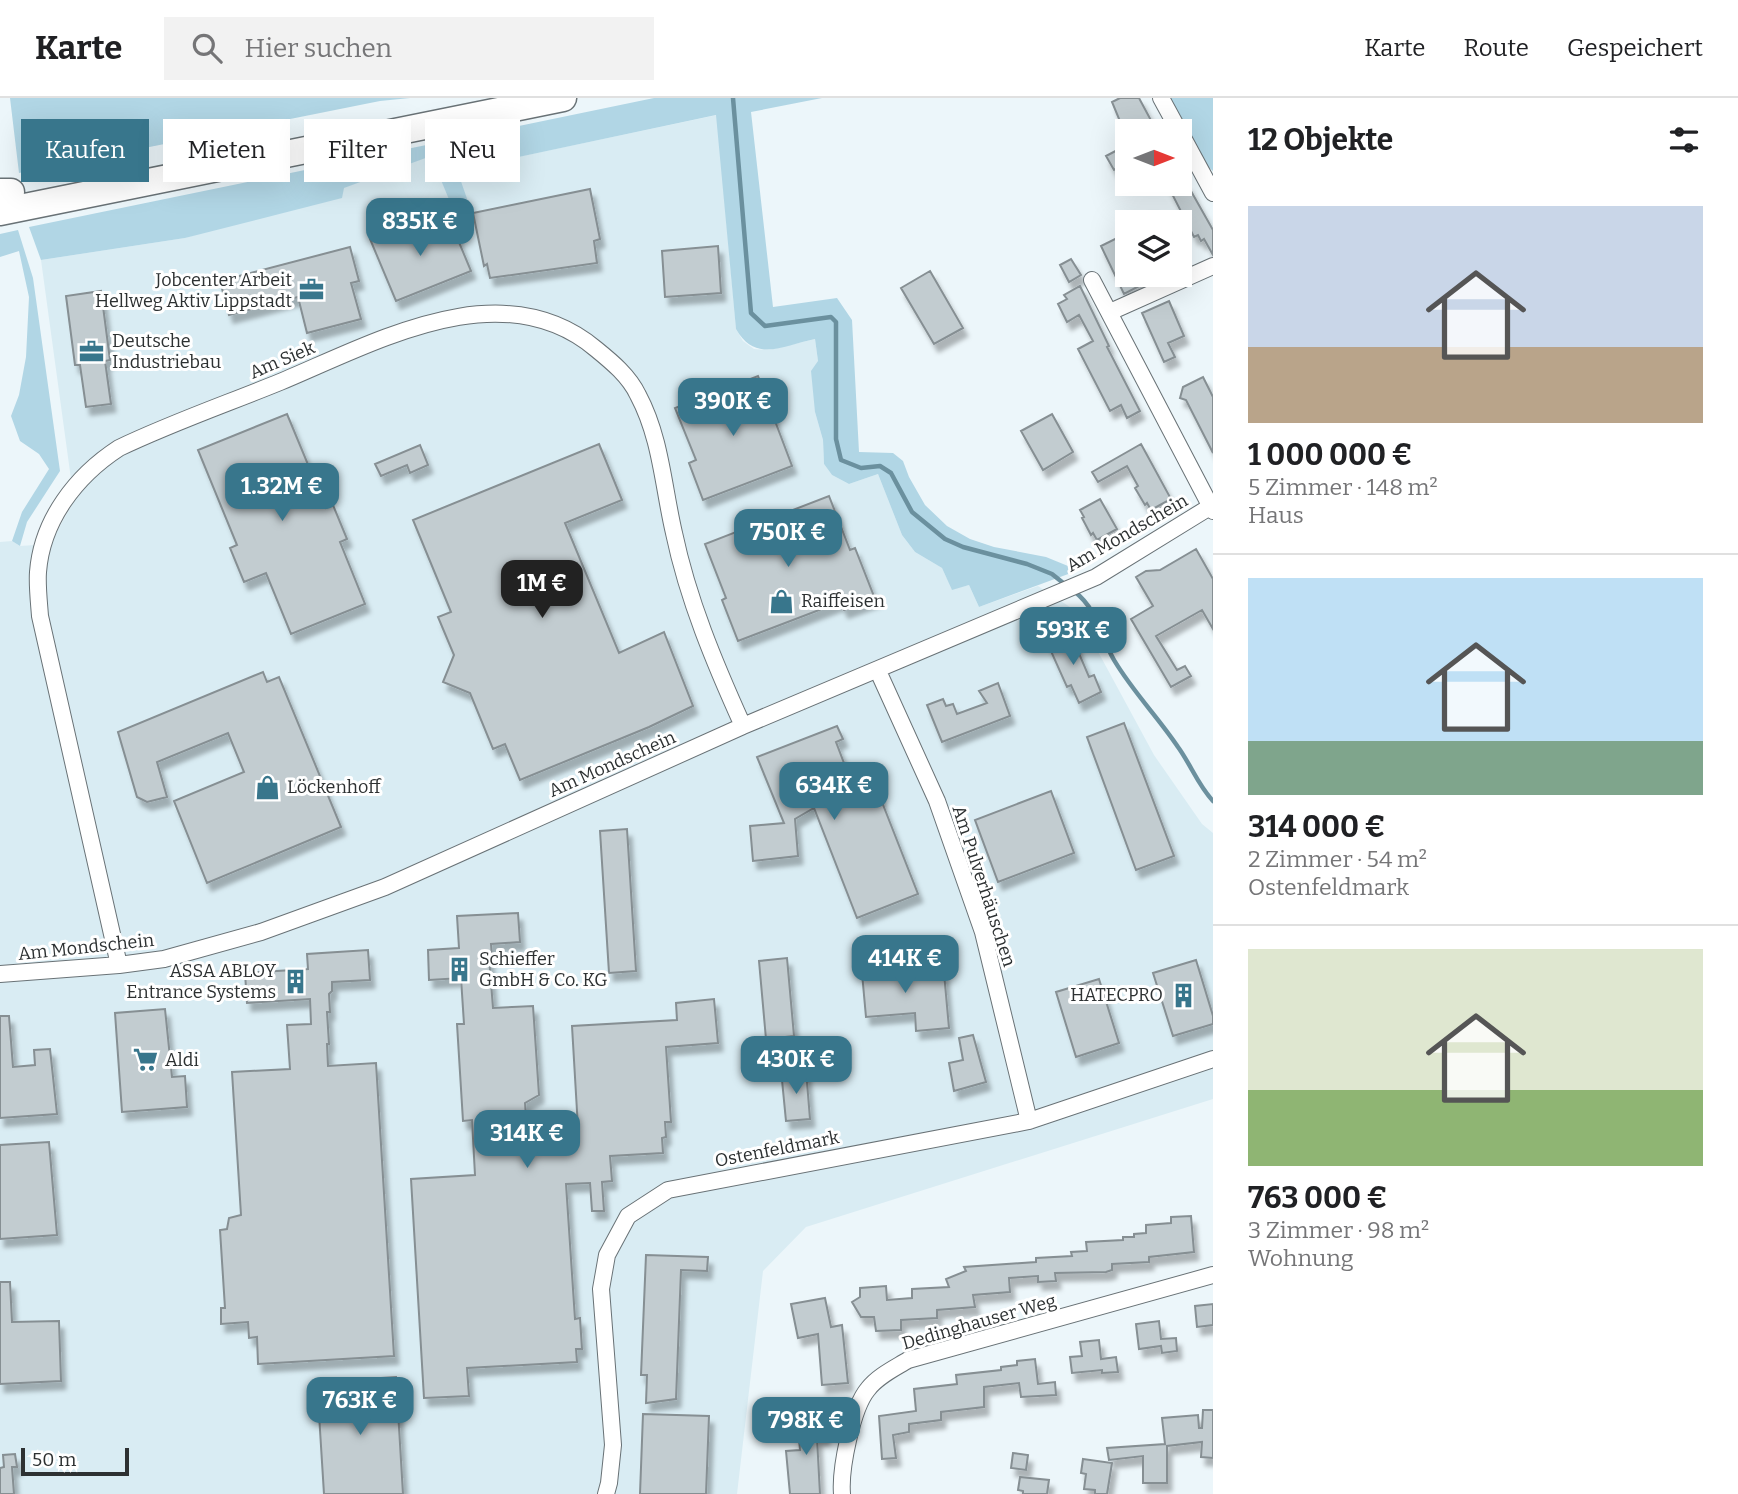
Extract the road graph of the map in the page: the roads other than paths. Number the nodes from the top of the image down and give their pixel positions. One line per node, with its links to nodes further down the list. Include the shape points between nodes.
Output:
1 (480, 98): 7 (highway)
2 (563, 98): 7 (highway)
3 (1161, 98): 4 (street)
4 (1172, 119)
5 (1192, 155): 6 (street)
6 (1213, 193)
7 (9, 202)
8 (1213, 266): 10 (street)
9 (1092, 280): 10 (street)
10 (1110, 312): 11 (street)
11 (1212, 507): 12 (street, Am Mondschein, via 1096,577)
12 (878, 671): 13 (street, Am Mondschein); 17 (street, Am Pulverhäuschen, via 937,801 983,932)
13 (743, 726): 14 (street, Am Mondschein, via 388,886 261,932); 14 (street, Am Siek, via 687,582 655,434 638,393 616,365 581,336 535,316 491,312 444,318 394,334 118,448 78,482 56,512 38,573 40,616)
14 (119, 965): 15 (street, Am Mondschein)
15 (0, 974)
16 (1213, 1059): 17 (street, Ostenfeldmark)
17 (1029, 1121): 19 (street, Ostenfeldmark, via 668,1190 628,1216 607,1255 601,1289 613,1445)
18 (1213, 1275): 20 (street, Dedinghauser Weg, via 908,1360 867,1389 855,1417)
19 (606, 1494)
20 (842, 1494)

